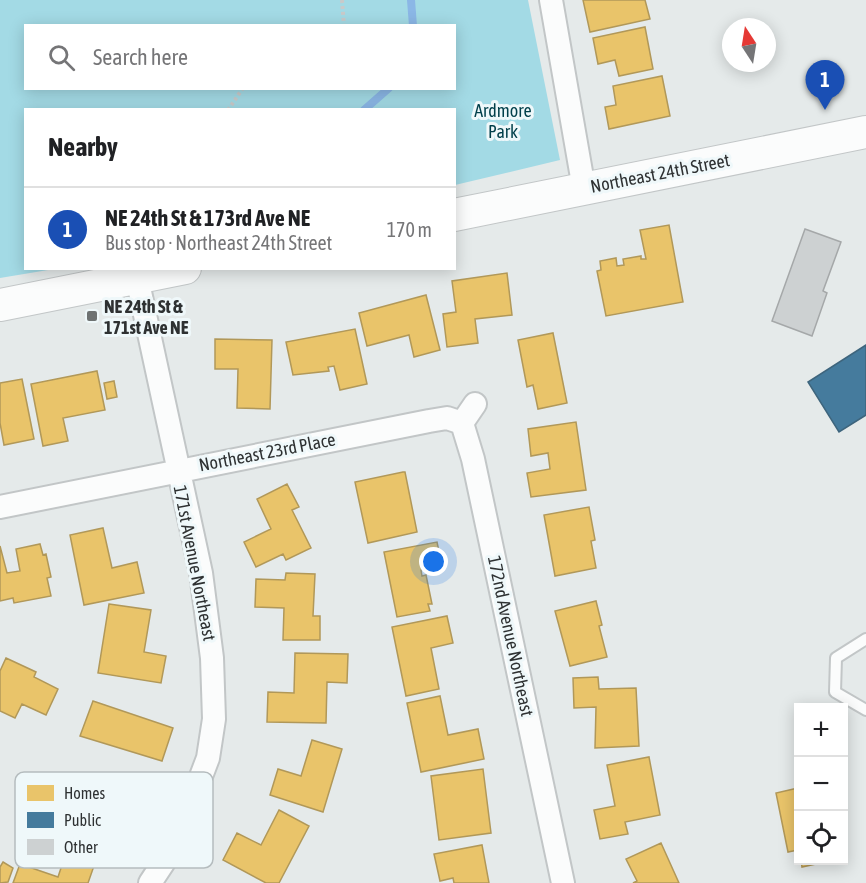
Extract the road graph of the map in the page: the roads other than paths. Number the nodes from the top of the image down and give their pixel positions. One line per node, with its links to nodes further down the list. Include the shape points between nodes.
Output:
1 (551, 0): 3 (street)
2 (866, 132): 3 (main road, Northeast 24th Street)
3 (584, 189): 4 (main road, Northeast 24th Street)
4 (456, 215)
5 (175, 270): 6 (main road)
6 (136, 278): 7 (main road); 10 (street, 171st Avenue Northeast)
7 (0, 305)
8 (475, 404): 9 (street)
9 (462, 423): 10 (street, Northeast 23rd Place, via 447,418); 17 (street, 172nd Avenue Northeast, via 473,459)
10 (177, 470): 11 (street, Northeast 23rd Place); 14 (street, 171st Avenue Northeast, via 201,573 212,658 214,719)
11 (0, 507)
12 (866, 639): 13 (lane, via 836,658 835,692)
13 (866, 710)
14 (203, 772)
15 (160, 868): 16 (street, 171st Avenue Northeast)
16 (150, 883)
17 (563, 883)

